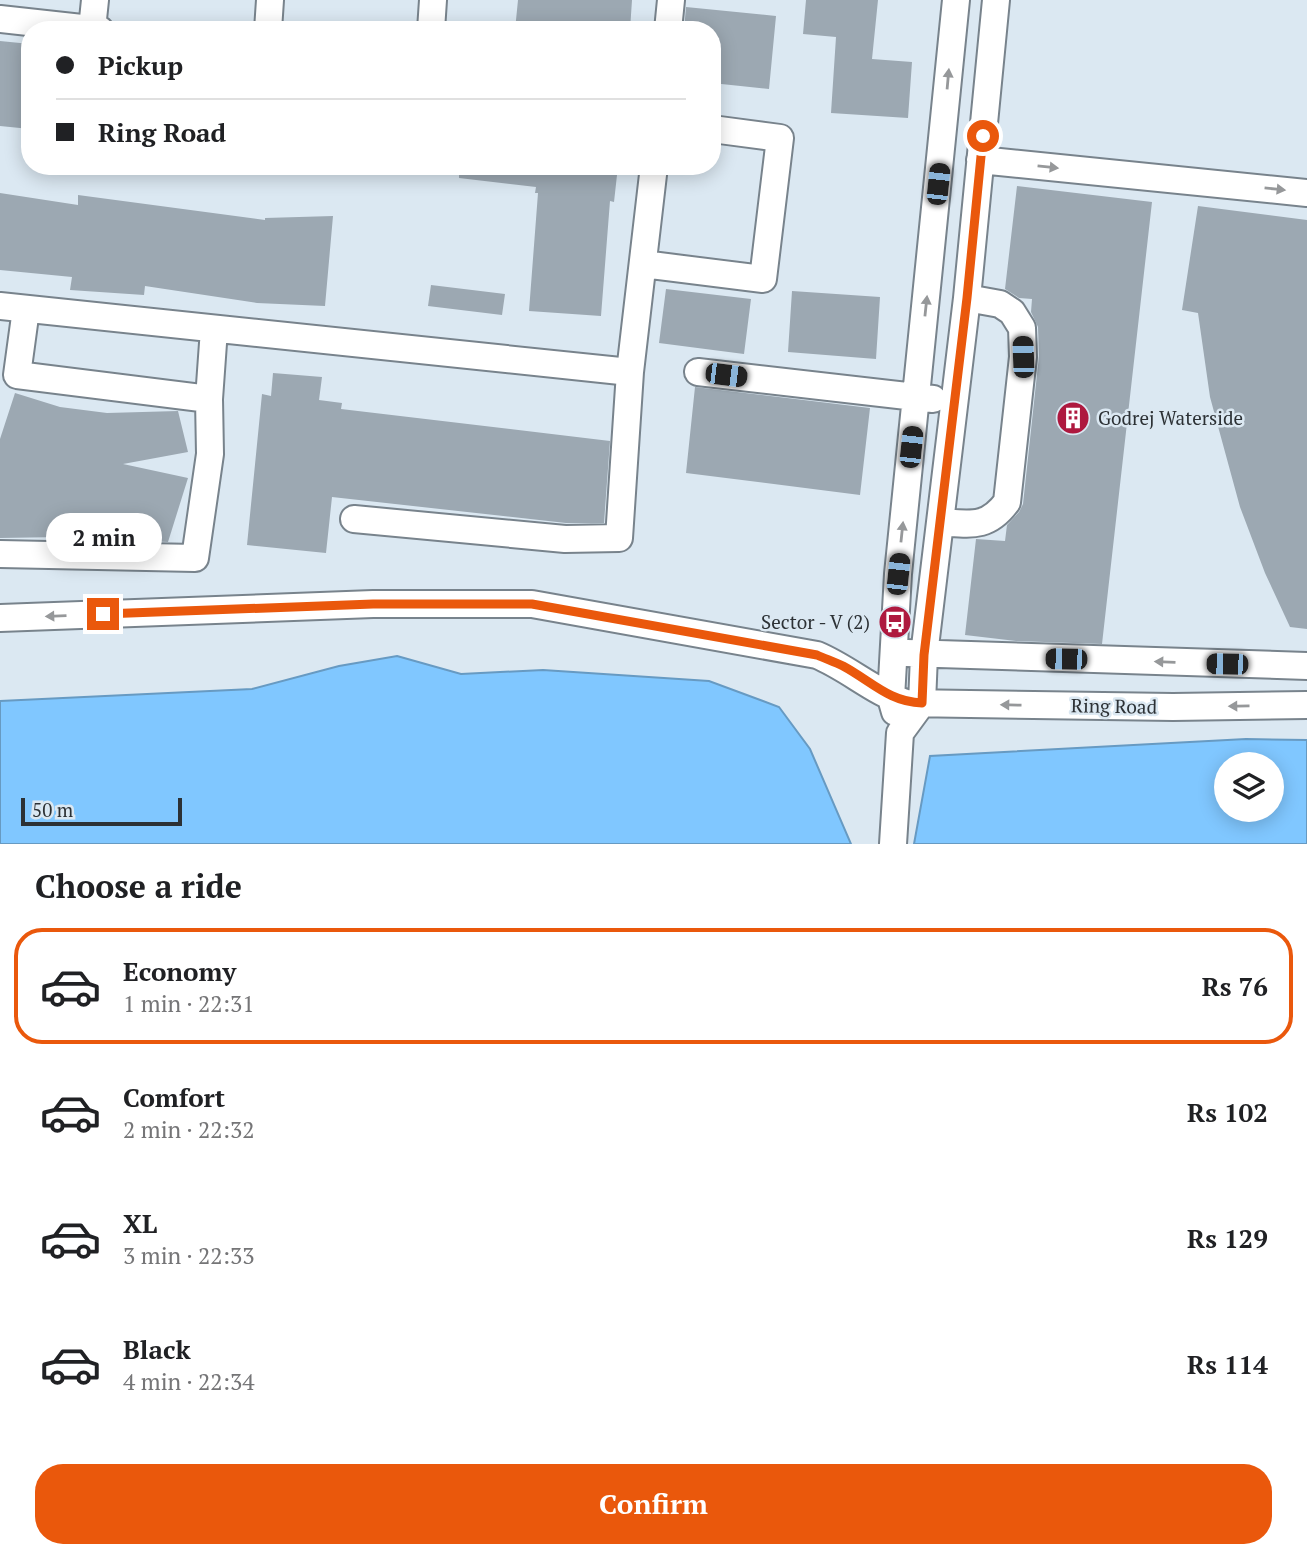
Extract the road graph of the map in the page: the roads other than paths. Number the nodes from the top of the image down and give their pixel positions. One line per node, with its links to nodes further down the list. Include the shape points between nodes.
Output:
1 (95, 0): 10 (street)
2 (270, 0): 11 (street)
3 (433, 0): 12 (street)
4 (671, 0): 13 (street)
5 (955, 6): 6 (street); 25 (street, one-way to 5)
6 (995, 8): 15 (street)
7 (53, 12): 8 (street); 9 (street)
8 (3, 13)
9 (74, 21)
10 (93, 21)
11 (269, 21)
12 (432, 21)
13 (669, 21)
14 (721, 130): 18 (street, via 780,138 763,279)
15 (981, 160): 17 (street, one-way to 17); 19 (street)
16 (652, 175): 18 (street)
17 (1307, 193)
18 (643, 264): 22 (street)
19 (967, 298): 27 (street); 29 (street, via 1000,304 1022,328 1007,502 996,517 975,524)
20 (13, 307): 21 (street); 24 (street)
21 (214, 328): 22 (street); 26 (street)
22 (630, 372): 28 (street, via 619,538 565,539)
23 (698, 372): 25 (street)
24 (9, 375): 26 (street)
25 (917, 397): 27 (street); 32 (street, one-way to 25)
26 (209, 399): 30 (street, via 210,454 195,558)
27 (954, 401): 29 (street)
28 (354, 519)
29 (940, 522): 33 (street)
30 (0, 554)
31 (0, 618): 35 (street, Ring Road, one-way to 31, via 817,655 532,604 360,605)
32 (894, 652): 33 (street); 35 (street)
33 (924, 655): 34 (street, one-way to 33); 36 (street)
34 (1307, 666)
35 (891, 698): 36 (street, Ring Road); 38 (street)
36 (922, 703): 37 (street, Ring Road, one-way to 36); 38 (street)
37 (1307, 705)
38 (900, 733): 39 (street)
39 (892, 844)

